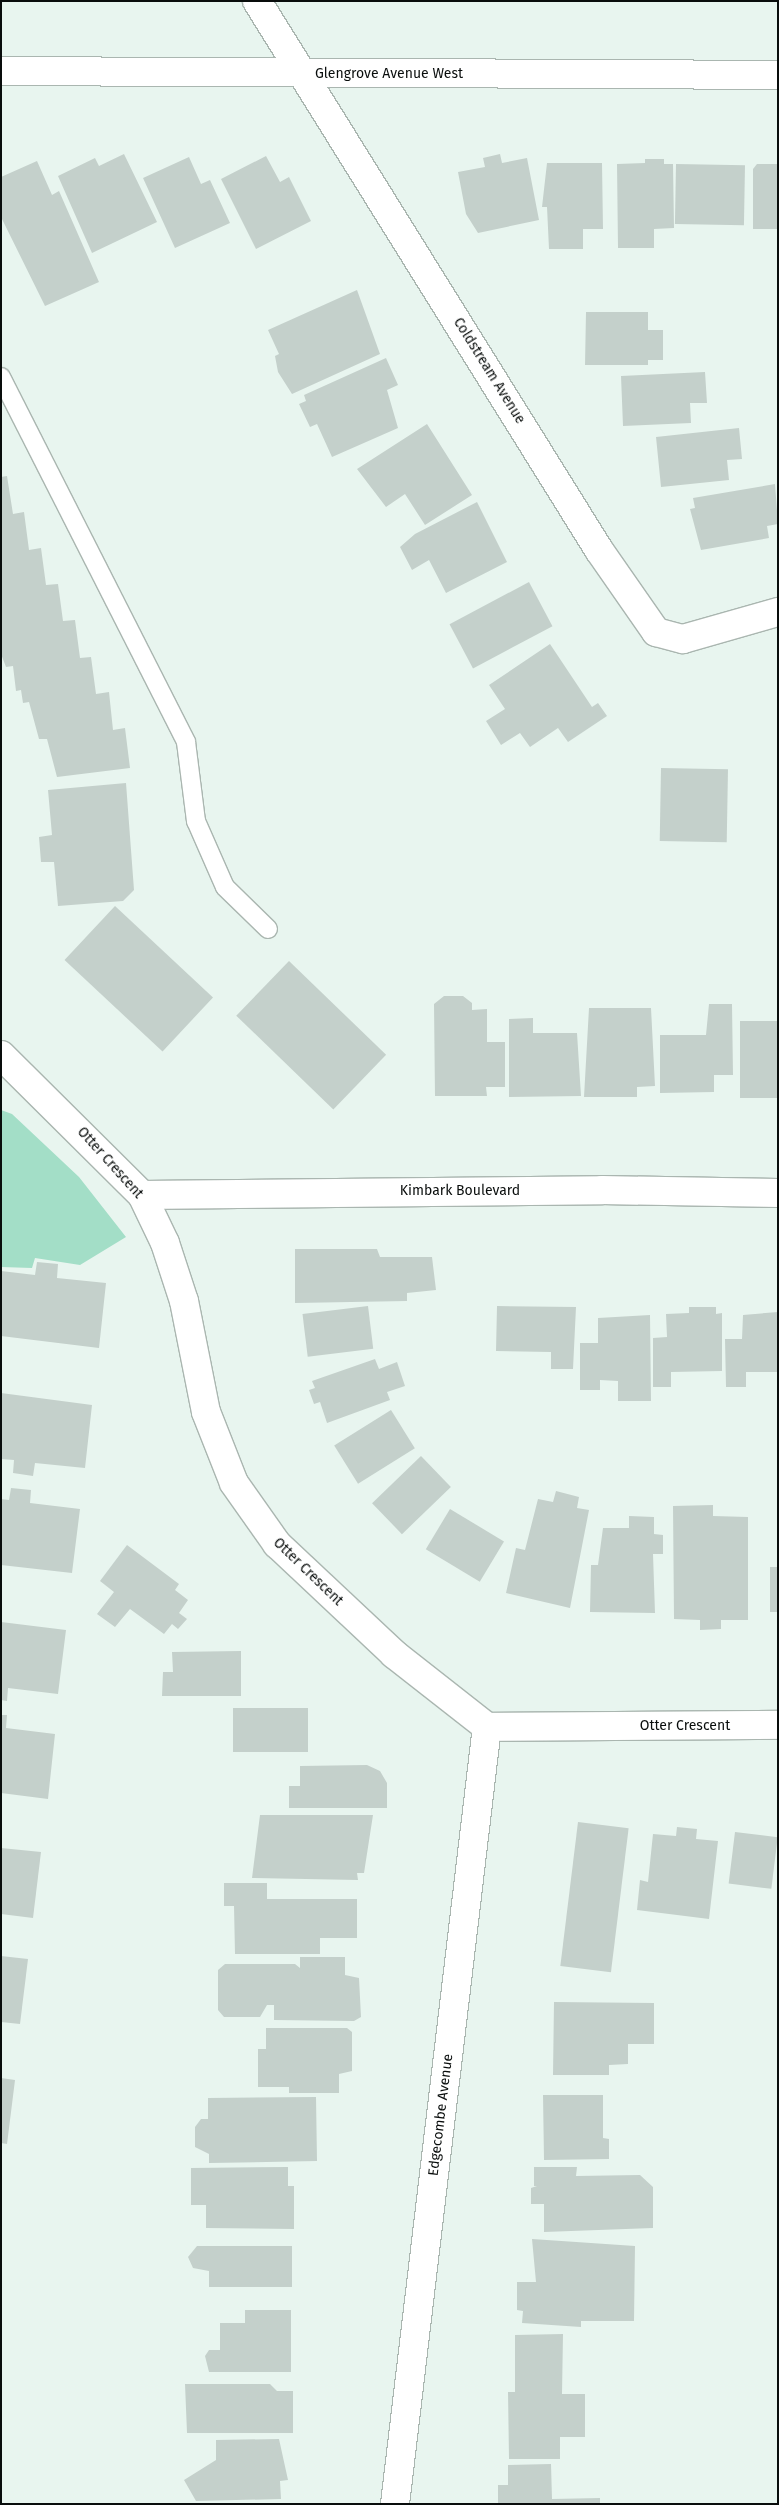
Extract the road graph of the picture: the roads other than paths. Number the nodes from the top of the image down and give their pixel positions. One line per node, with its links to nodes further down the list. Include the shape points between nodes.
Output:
1 (257, 1): 3 (street, Coldstream Avenue)
2 (1, 71): 3 (street, Glengrove Avenue West)
3 (304, 74): 4 (street, Glengrove Avenue West); 6 (street, Coldstream Avenue, via 599,550 656,632 683,639)
4 (778, 75)
5 (1, 377): 7 (lane, via 186,742 196,822 225,887)
6 (778, 612)
7 (268, 929)
8 (1, 1055): 10 (street, Otter Crescent)
9 (778, 1193): 10 (street, Kimbark Boulevard, via 592,1190)
10 (142, 1195): 12 (street, Otter Crescent, via 170,1260 206,1412 234,1483 277,1544 394,1654)
11 (778, 1725): 12 (street, Otter Crescent)
12 (487, 1727): 13 (street, Edgecombe Avenue)
13 (395, 2504)

